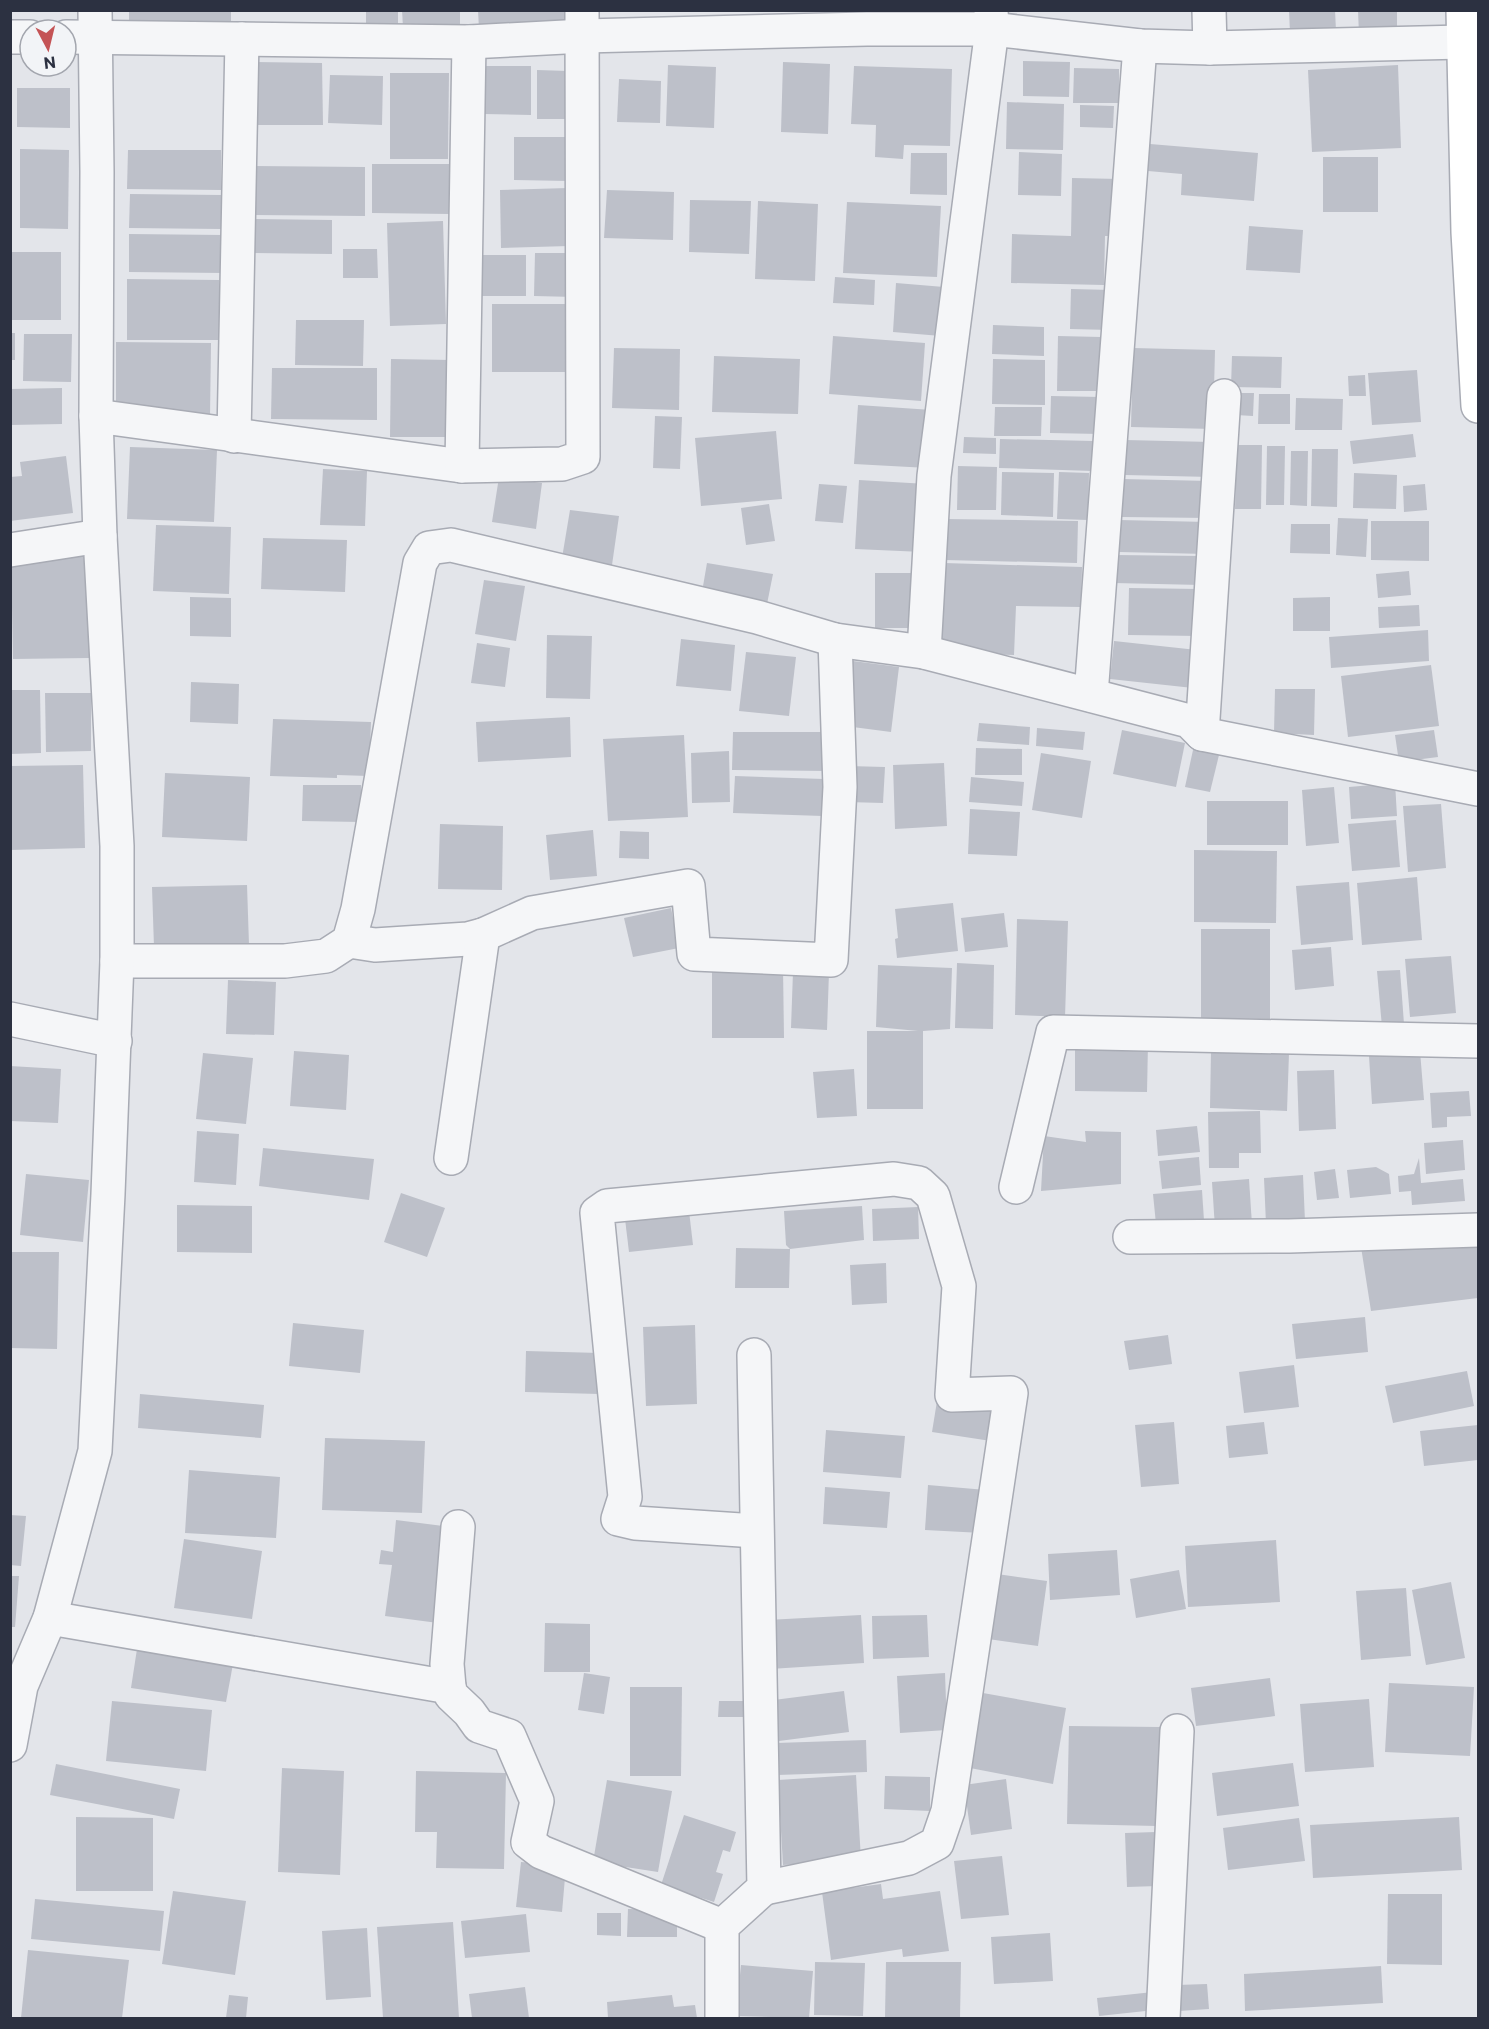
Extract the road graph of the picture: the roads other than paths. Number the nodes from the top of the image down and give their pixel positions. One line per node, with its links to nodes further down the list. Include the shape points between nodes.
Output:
1 (1209, 10): 9 (street)
2 (992, 20): 3 (street, via 867,29); 8 (street); 19 (street, via 934,476)
3 (583, 23): 7 (street); 15 (street, via 583,457 562,464)
4 (1463, 26): 9 (street); 10 (main road)
5 (85, 28): 6 (street); 13 (street, via 97,172)
6 (242, 39): 7 (street); 14 (street)
7 (469, 42): 15 (street)
8 (1140, 46): 9 (street); 20 (street)
9 (1210, 48)
10 (1473, 232): 12 (main road)
11 (1224, 396): 21 (street)
12 (1479, 406)
13 (96, 416): 14 (street); 16 (street)
14 (234, 436): 15 (street)
15 (462, 466)
16 (100, 536): 17 (street); 25 (street, via 117,846)
17 (10, 550)
18 (835, 640): 19 (street); 23 (street, via 840,787 831,960 694,954 688,886 532,913); 24 (street, via 756,617 451,546 429,548 420,563)
19 (924, 652): 20 (street)
20 (1091, 695): 21 (street, via 1189,721)
21 (1202, 734): 22 (street)
22 (1479, 789)
23 (483, 935): 24 (street, via 375,945); 29 (street)
24 (349, 941): 25 (street, via 326,956 285,961)
25 (117, 961): 27 (street)
26 (10, 1019): 27 (street)
27 (115, 1041): 36 (street, via 95,1451)
28 (1479, 1041): 30 (street, via 1053,1032)
29 (451, 1158)
30 (1016, 1186)
31 (1479, 1230): 32 (street)
32 (1130, 1238)
33 (754, 1355): 35 (street)
34 (458, 1527): 38 (street, via 447,1664)
35 (756, 1530): 41 (street); 41 (street, via 618,1519 625,1497 597,1212 607,1206 894,1179 919,1183 933,1196 959,1286 952,1395 1011,1393 948,1811 937,1843 909,1858)
36 (50, 1618): 37 (street); 38 (street)
37 (16, 1685): 40 (street)
38 (449, 1687): 42 (street, via 451,1695 479,1726 509,1736 537,1801 528,1842 541,1852)
39 (1177, 1731): 44 (street)
40 (10, 1745)
41 (764, 1888): 42 (street)
42 (722, 1926): 43 (street)
43 (722, 2019)
44 (1162, 2019)

